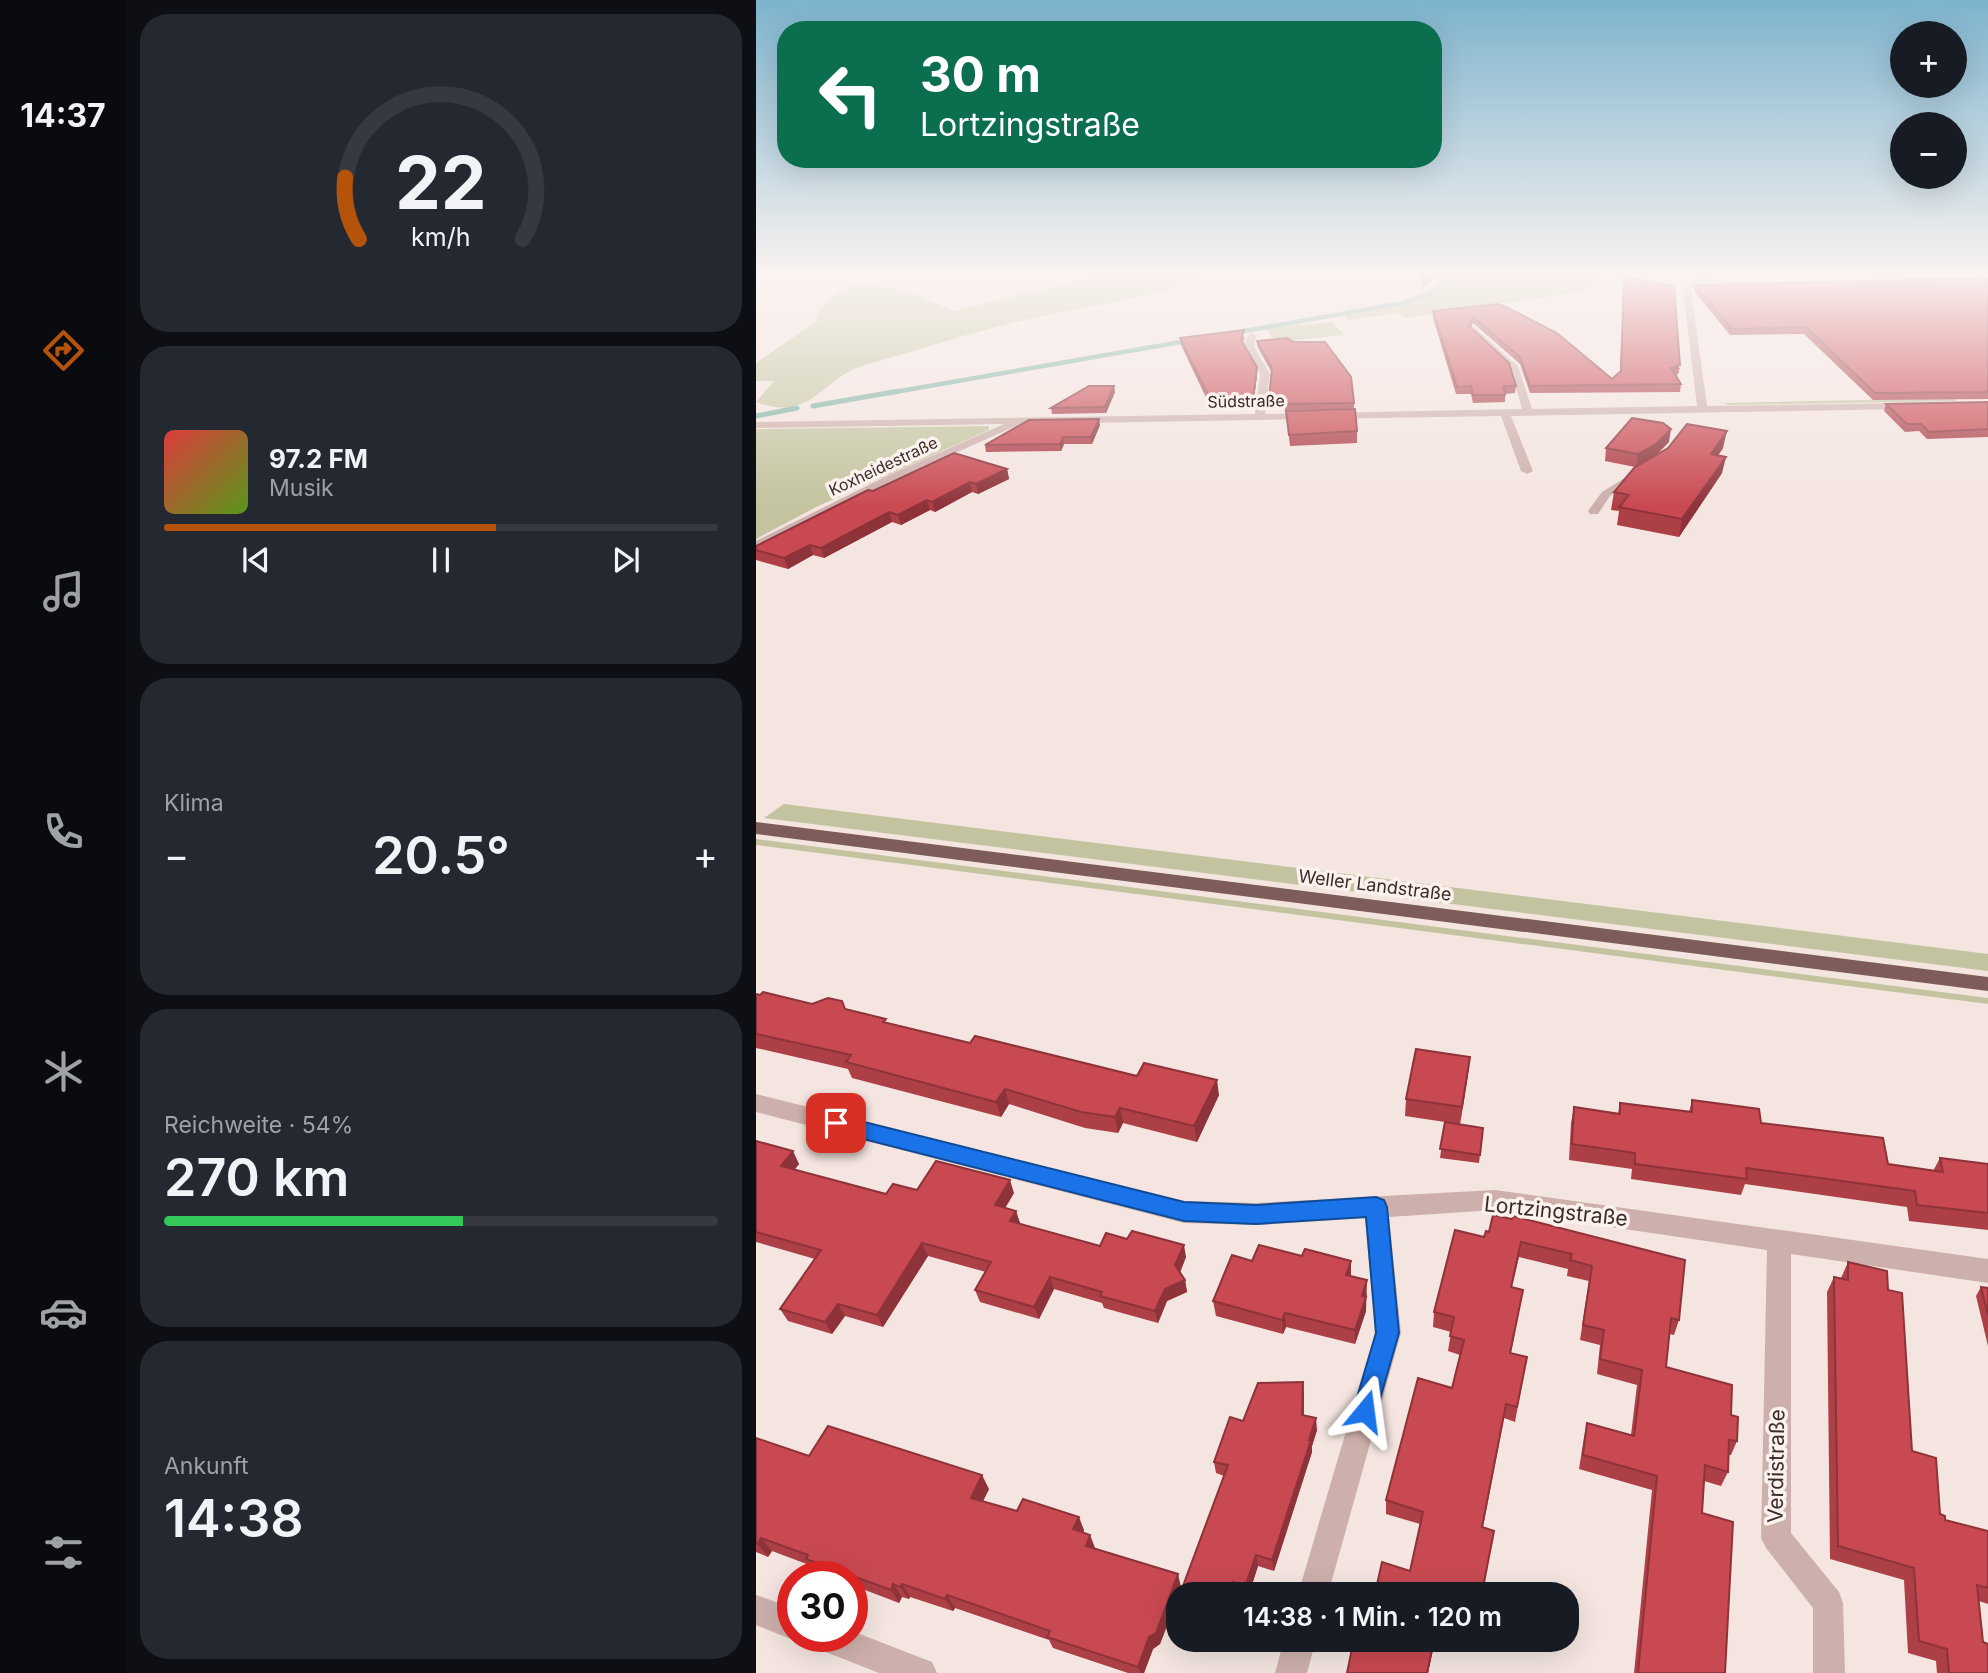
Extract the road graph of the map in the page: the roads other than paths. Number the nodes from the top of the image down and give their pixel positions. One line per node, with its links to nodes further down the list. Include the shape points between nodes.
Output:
1 (1252, 351): 9 (street, via 1265,374)
2 (1497, 351): 8 (street, via 1515,368)
3 (1695, 351): 6 (street)
4 (1920, 405): 6 (street, Südstraße)
5 (1629, 410): 6 (street, Südstraße); 8 (street, Südstraße); 11 (street)
6 (1702, 410)
7 (1504, 412): 8 (street, Südstraße); 9 (street, Südstraße); 14 (street)
8 (1528, 412)
9 (1260, 417): 10 (street, Südstraße)
10 (1025, 419): 12 (street, Südstraße); 16 (street, Koxheidestraße, via 893,477)
11 (1651, 423)
12 (756, 425)
13 (1651, 467): 15 (street, via 1606,494)
14 (1527, 471)
15 (1594, 511)
16 (756, 546)
17 (756, 828): 18 (main road, Weller Landstraße)
18 (1988, 984)
19 (756, 1103): 20 (street, Lortzingstraße, via 1184,1212 1256,1214)
20 (1376, 1207): 21 (street, Lortzingstraße, via 1495,1200); 23 (street, via 1388,1333)
21 (1779, 1240): 22 (street, Lortzingstraße); 30 (street, Verdistraße, via 1776,1538 1828,1602)
22 (1988, 1271)
23 (1316, 1582)
24 (756, 1610): 25 (street)
25 (777, 1618)
26 (866, 1652): 28 (street)
27 (1297, 1652): 29 (street)
28 (921, 1673)
29 (1291, 1673)
30 (1829, 1673)

